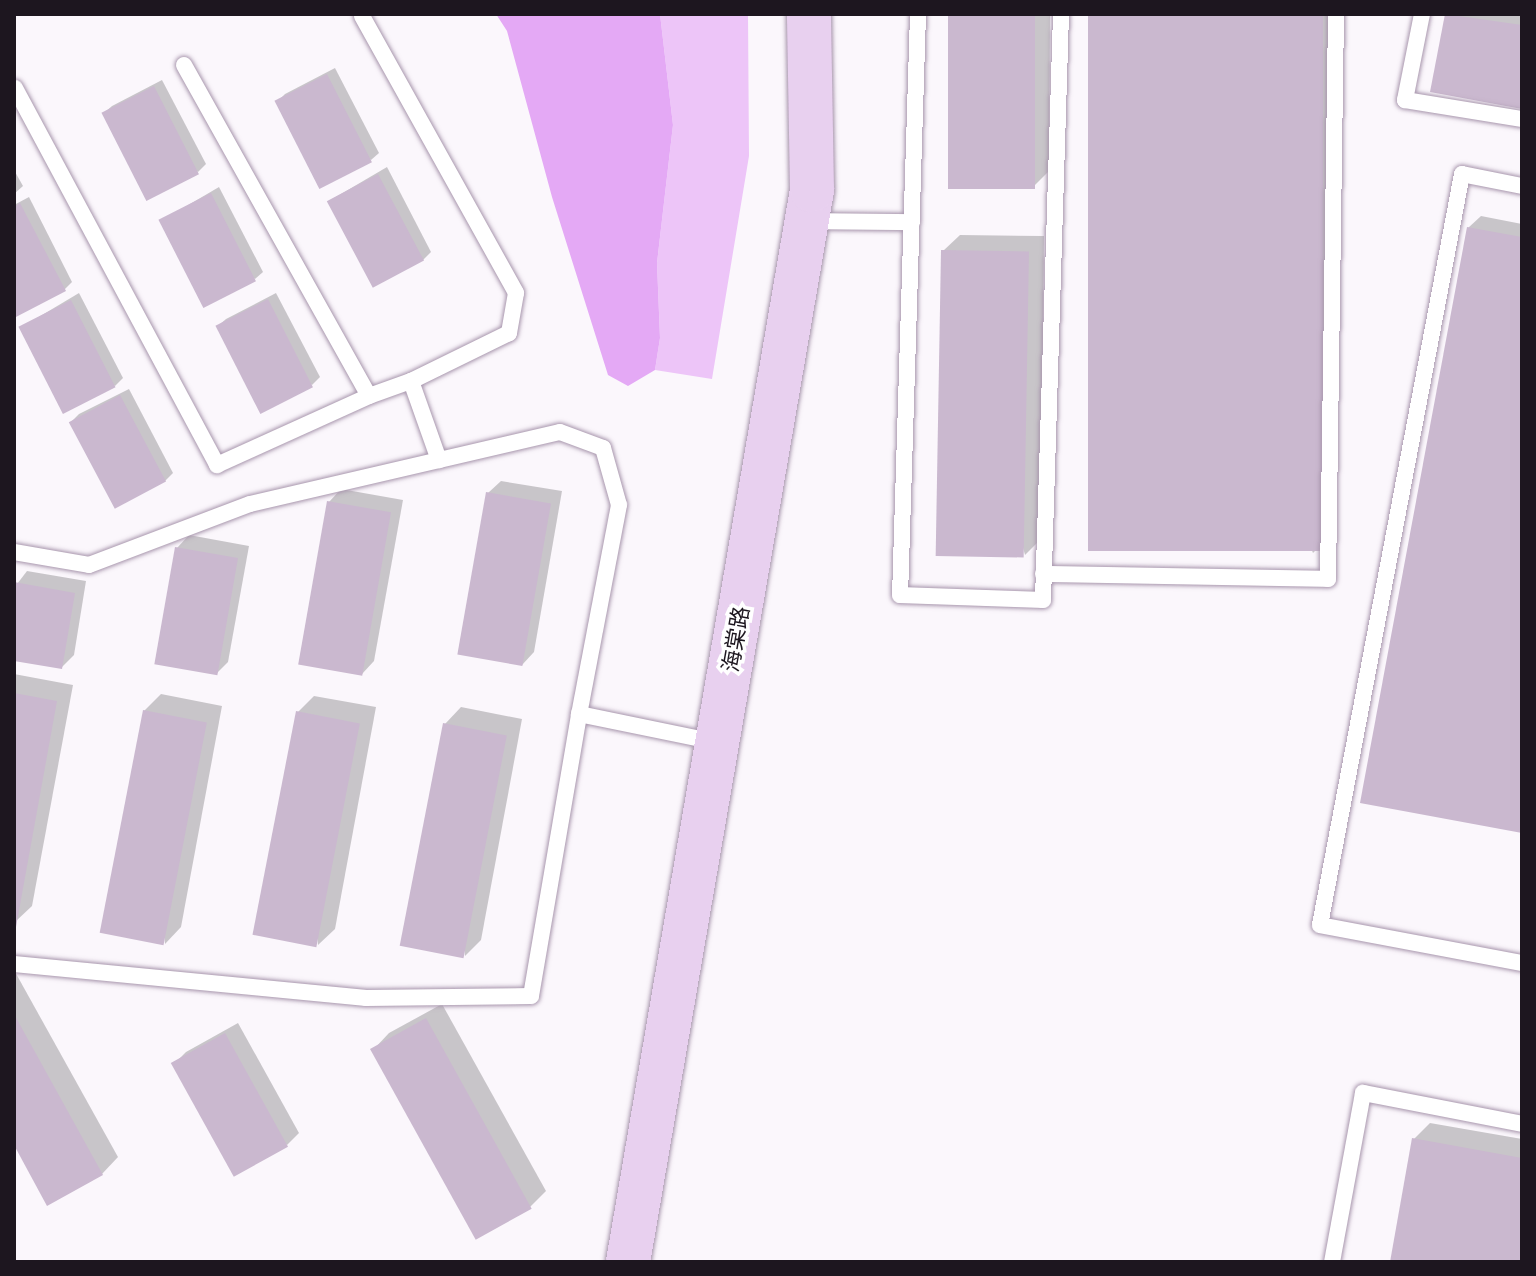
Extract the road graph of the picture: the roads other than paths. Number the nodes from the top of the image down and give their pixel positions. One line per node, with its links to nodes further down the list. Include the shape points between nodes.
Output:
1 (809, 14): 11 (street, 海棠路, via 812,190)
2 (918, 14): 12 (lane)
3 (1061, 14): 17 (lane)
4 (1336, 14): 17 (lane, via 1328,579)
5 (1422, 14): 9 (lane, via 1405,100)
6 (362, 16): 13 (lane, via 516,293 509,333)
7 (184, 65): 14 (lane)
8 (15, 88): 14 (lane, via 217,465)
9 (1522, 119)
10 (1522, 186): 20 (lane, via 1462,174 1320,925)
11 (807, 221): 12 (lane); 19 (street, 海棠路)
12 (912, 222): 17 (lane, via 900,595 1043,600)
13 (411, 381): 14 (lane); 15 (lane)
14 (369, 396)
15 (439, 460): 16 (lane, via 250,504 89,565); 18 (lane, via 560,432 603,448 619,505)
16 (14, 552)
17 (1043, 574)
18 (579, 714): 19 (lane); 21 (lane, via 531,996 366,998)
19 (717, 743): 23 (street, 海棠路)
20 (1522, 963)
21 (14, 964)
22 (1522, 1124): 24 (lane, via 1363,1093)
23 (628, 1262)
24 (1332, 1262)

